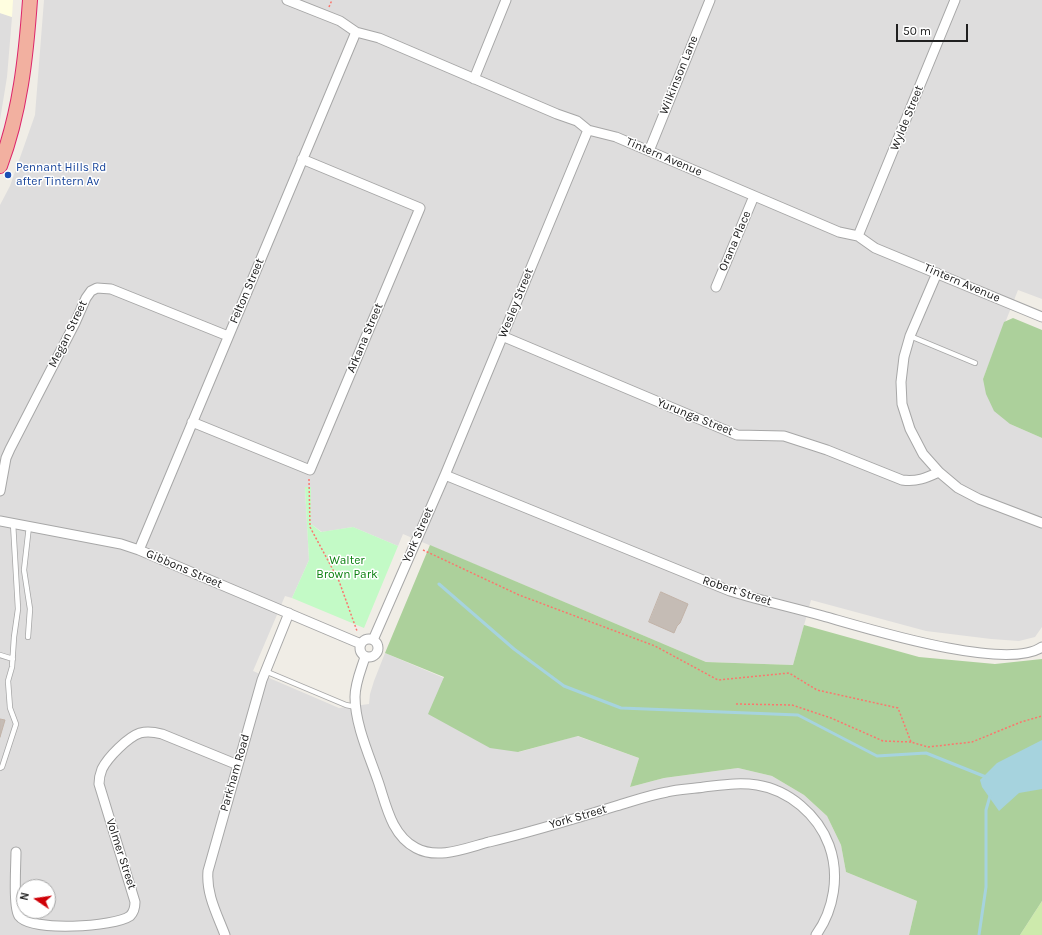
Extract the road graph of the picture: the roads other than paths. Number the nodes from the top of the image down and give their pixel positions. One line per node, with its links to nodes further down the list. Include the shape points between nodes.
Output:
1 (30, 0): 11 (highway, via 28,40 17,112)
2 (287, 0): 6 (street, Tintern Avenue, via 340,21)
3 (506, 0): 7 (street)
4 (710, 0): 9 (street, Wilkinson Lane)
5 (955, 0): 13 (street, Wylde Street)
6 (356, 32): 7 (street, Tintern Avenue, via 379,38); 10 (street, Felton Street)
7 (474, 79): 8 (street, Tintern Avenue, via 577,121)
8 (588, 130): 9 (street, Tintern Avenue, via 609,134); 18 (street, Wesley Street)
9 (649, 151): 12 (street, Tintern Avenue)
10 (302, 159): 17 (street, Felton Street); 21 (street, Arkana Street, via 420,208 310,470)
11 (0, 166)
12 (754, 196): 13 (street, Tintern Avenue, via 839,232); 15 (street, Orana Place)
13 (858, 236): 14 (street, Tintern Avenue, via 875,248)
14 (937, 273): 16 (street, Tintern Avenue); 19 (street)
15 (716, 287)
16 (1042, 317)
17 (228, 336): 21 (street, Felton Street); 24 (street, Megan Street, via 111,289 97,288 91,291 10,449)
18 (502, 336): 22 (street, Yurunga Street, via 737,435 784,436 902,480 923,480); 23 (street, Wesley Street)
19 (910, 336): 20 (lane); 22 (street, via 904,356 902,404 910,429 923,454)
20 (976, 363)
21 (192, 422): 29 (street, Felton Street)
22 (939, 472): 27 (street, via 958,488 979,499)
23 (445, 475): 32 (street, York Street); 34 (street, Robert Street, via 747,596 927,645 1002,654 1026,653)
24 (0, 491)
25 (0, 521): 26 (street, Gibbons Street)
26 (13, 523): 28 (street, Gibbons Street); 37 (lane, via 18,609)
27 (1042, 523)
28 (29, 526): 29 (street, Gibbons Street, via 121,544); 31 (lane, via 24,570 30,609)
29 (139, 550): 30 (street, Gibbons Street)
30 (289, 613): 33 (street, Gibbons Street); 38 (street, Parkham Road)
31 (28, 637)
32 (373, 640): 33 (street); 36 (street, via 378,647 377,653 370,658)
33 (357, 642): 36 (street)
34 (1042, 647)
35 (0, 655): 37 (lane)
36 (365, 657): 39 (street, York Street, via 357,683)
37 (13, 659): 41 (lane, via 8,681 10,708 16,724)
38 (265, 671): 39 (lane); 40 (street, Parkham Road)
39 (356, 707): 44 (street, York Street, via 392,821 409,844 426,852 442,853 478,845 666,792 744,784 759,786 786,796 816,821 829,845 833,860 832,902 828,915)
40 (238, 765): 42 (street, Volmer Street, via 154,732 133,736 105,764 99,777 99,784 136,902 133,913 125,918 82,927 34,923 22,919 18,916 16,904); 43 (street, Parkham Road, via 207,880)
41 (0, 768)
42 (16, 852)
43 (225, 935)
44 (816, 935)

